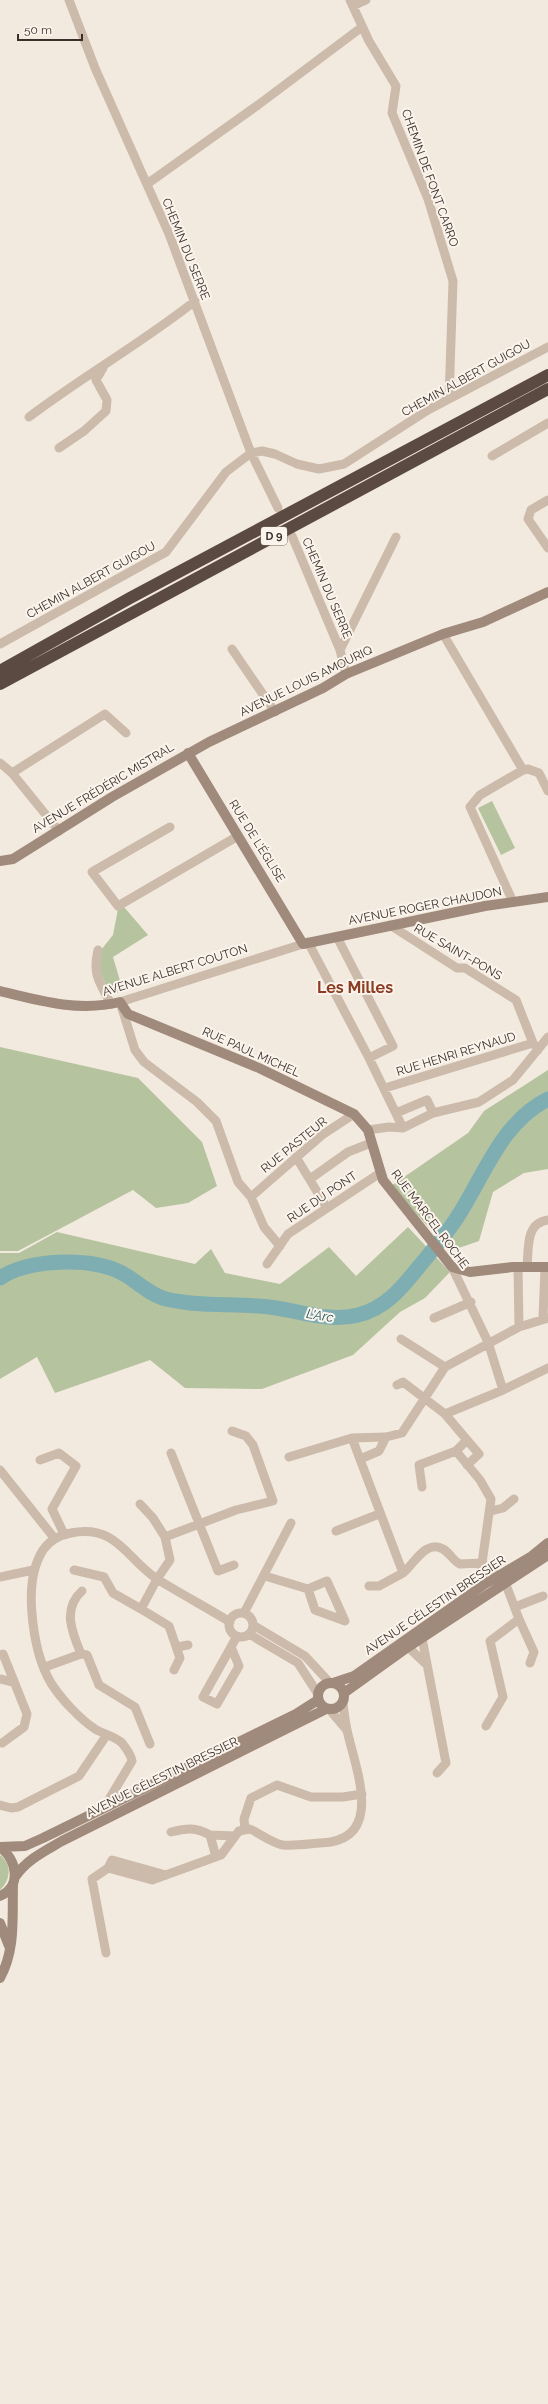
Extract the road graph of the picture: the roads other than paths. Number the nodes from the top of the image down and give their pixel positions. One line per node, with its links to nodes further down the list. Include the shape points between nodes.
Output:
1 (69, 0): 5 (street, CHEMIN DU SERRE, via 95,68)
2 (366, 0): 3 (street)
3 (351, 3): 4 (street, CHEMIN DE FONT CARRO)
4 (362, 27): 5 (street); 12 (street, CHEMIN DE FONT CARRO, via 384,70 396,86 392,113 428,199 453,281)
5 (147, 184): 6 (street, CHEMIN DU SERRE)
6 (194, 301): 8 (street); 17 (street, CHEMIN DU SERRE)
7 (548, 347): 12 (street, CHEMIN ALBERT GUIGOU)
8 (103, 366): 13 (street); 16 (street, via 96,380 107,400 106,411 84,431)
9 (548, 368): 14 (highway, via 514,386)
10 (548, 375): 14 (highway, D 9)
11 (548, 389): 31 (highway, D 9)
12 (450, 399): 17 (street, CHEMIN ALBERT GUIGOU, via 428,410 344,464 319,469 297,464 275,454 262,451)
13 (29, 417)
14 (456, 424): 29 (highway, D 9, via 130,598)
15 (548, 424): 18 (street)
16 (59, 448)
17 (251, 453): 20 (street, CHEMIN DU SERRE); 26 (street, CHEMIN ALBERT GUIGOU, via 226,472 166,552)
18 (492, 456)
19 (548, 500): 23 (street, via 531,510 528,520)
20 (278, 508)
21 (292, 536): 28 (street, CHEMIN DU SERRE)
22 (396, 537): 28 (street)
23 (548, 548)
24 (548, 592): 25 (street, AVENUE LOUIS AMOURIQ, via 483,622)
25 (444, 634): 30 (street, AVENUE LOUIS AMOURIQ); 36 (street)
26 (0, 644)
27 (232, 649): 32 (street)
28 (340, 650): 30 (street, CHEMIN DU SERRE)
29 (0, 671)
30 (346, 674): 32 (street, AVENUE LOUIS AMOURIQ)
31 (0, 684)
32 (275, 712): 34 (street, AVENUE LOUIS AMOURIQ)
33 (126, 733): 37 (street, via 105,714)
34 (188, 753): 40 (street, AVENUE FRÉDÉRIC MISTRAL); 41 (street, RUE DE L'ÉGLISE)
35 (0, 763): 37 (street)
36 (522, 770): 38 (street, via 528,769 539,773); 46 (street, via 480,795 470,807)
37 (12, 773): 40 (street)
38 (548, 790)
39 (170, 827): 41 (street, via 92,872 118,906)
40 (59, 831): 42 (street, AVENUE FRÉDÉRIC MISTRAL)
41 (238, 836): 49 (street, RUE DE L'ÉGLISE)
42 (32, 846): 43 (street, AVENUE FRÉDÉRIC MISTRAL); 44 (street, AVENUE FRÉDÉRIC MISTRAL, via 13,860)
43 (0, 855)
44 (0, 861)
45 (548, 897): 46 (street, AVENUE ROGER CHAUDON)
46 (513, 902): 47 (street, AVENUE ROGER CHAUDON)
47 (390, 925): 48 (street, AVENUE ROGER CHAUDON); 54 (street, RUE SAINT-PONS, via 457,968 465,968 516,1000)
48 (337, 937): 49 (street, AVENUE ROGER CHAUDON); 55 (street, via 393,1046)
49 (306, 943): 52 (street, AVENUE ALBERT COUTON); 55 (street)
50 (98, 950): 52 (street, via 94,965 96,975)
51 (0, 991): 52 (street, AVENUE ALBERT COUTON, via 61,1005)
52 (115, 1003): 59 (street, RUE PAUL MICHEL, via 128,1014 259,1068); 66 (street, via 135,1050 144,1062 197,1102 216,1121 238,1182)
53 (548, 1037): 54 (street)
54 (536, 1047): 56 (street, RUE HENRI REYNAUD); 57 (street, via 513,1080 479,1102)
55 (369, 1058): 56 (street)
56 (385, 1088): 58 (street)
57 (433, 1112): 58 (street, via 427,1100); 60 (street)
58 (396, 1113): 60 (street)
59 (354, 1114): 61 (street, RUE PAUL MICHEL); 63 (street, RUE PASTEUR, via 322,1135)
60 (403, 1128): 61 (street)
61 (368, 1130): 62 (street, RUE MARCEL ROCHE)
62 (371, 1143): 64 (street, RUE MARCEL ROCHE); 65 (street, via 348,1152)
63 (296, 1157): 65 (street); 66 (street, RUE PASTEUR)
64 (380, 1173): 67 (street, RUE DU PONT); 70 (street, RUE MARCEL ROCHE)
65 (310, 1179): 67 (street)
66 (251, 1197): 69 (street, via 264,1227)
67 (327, 1208): 69 (street, RUE DU PONT, via 288,1234)
68 (548, 1220): 72 (street, via 539,1222 531,1230)
69 (280, 1246): 71 (street, RUE DU PONT)
70 (450, 1263): 72 (street, via 470,1272); 74 (street, RUE MARCEL ROCHE)
71 (267, 1264)
72 (523, 1266): 73 (street); 77 (street)
73 (547, 1267): 76 (street)
74 (470, 1302): 75 (street); 79 (street, RUE MARCEL ROCHE)
75 (434, 1318)
76 (545, 1318): 77 (street)
77 (519, 1327): 79 (street)
78 (401, 1339): 80 (street)
79 (488, 1342): 80 (street); 83 (street, RUE MARCEL ROCHE)
80 (445, 1366): 84 (street)
81 (548, 1368): 83 (street)
82 (396, 1385): 84 (street, via 403,1382)
83 (503, 1390): 85 (street)
84 (423, 1397): 85 (street); 87 (street, via 402,1433)
85 (445, 1414): 89 (street)
86 (232, 1431): 103 (street, via 246,1436 253,1445 272,1501 236,1510)
87 (386, 1437): 88 (street); 93 (street, via 379,1451)
88 (352, 1438): 92 (street); 93 (street)
89 (467, 1440): 90 (street); 95 (street, via 479,1454)
90 (456, 1451): 95 (street); 97 (street, via 419,1465)
91 (171, 1453): 103 (street)
92 (289, 1457)
93 (360, 1459): 101 (street)
94 (40, 1460): 105 (street, via 59,1453 76,1466 52,1509)
95 (467, 1465): 100 (street, via 491,1499)
96 (0, 1470): 107 (street)
97 (422, 1487)
98 (514, 1499): 100 (street, via 503,1508)
99 (140, 1504): 106 (street)
100 (491, 1511): 110 (street, via 485,1531)
101 (379, 1514): 104 (street); 114 (street)
102 (291, 1524): 115 (street)
103 (199, 1525): 106 (street); 111 (street, via 218,1571)
104 (336, 1532)
105 (64, 1534): 107 (street); 117 (street, via 98,1532 112,1538)
106 (165, 1537): 117 (street, via 170,1560)
107 (55, 1539): 112 (street, via 44,1548)
108 (548, 1543): 118 (street, AVENUE CÉLESTIN BRESSIER)
109 (548, 1554): 118 (street, AVENUE CÉLESTIN BRESSIER)
110 (482, 1563): 114 (street, via 460,1564 446,1551 437,1547 424,1550); 118 (street); 119 (street)
111 (234, 1565)
112 (33, 1570): 116 (street); 140 (street, via 34,1640)
113 (74, 1570): 125 (street, via 104,1577 113,1593)
114 (403, 1573): 120 (street, via 379,1586)
115 (265, 1576): 121 (street); 126 (street)
116 (0, 1577)
117 (157, 1579): 125 (street); 128 (street)
118 (502, 1579): 119 (street, AVENUE CÉLESTIN BRESSIER); 124 (street); 131 (street, AVENUE CÉLESTIN BRESSIER)
119 (485, 1584): 144 (street, AVENUE CÉLESTIN BRESSIER, via 354,1676)
120 (369, 1586)
121 (308, 1589): 121 (street, via 315,1610 345,1621 327,1581)
122 (82, 1591): 136 (street, via 74,1598 70,1625)
123 (543, 1596): 124 (street)
124 (515, 1607): 127 (street)
125 (141, 1610): 133 (street, via 169,1626)
126 (244, 1614): 128 (street, via 237,1614); 129 (street, via 251,1619)
127 (519, 1619): 138 (street, via 534,1652); 148 (street, via 490,1641 502,1697)
128 (230, 1622): 130 (street, via 230,1628)
129 (251, 1630): 130 (street); 144 (street, via 305,1656); 145 (street, via 298,1663)
130 (237, 1636): 134 (street)
131 (422, 1638): 135 (street, AVENUE CÉLESTIN BRESSIER); 139 (street)
132 (188, 1645): 133 (street)
133 (178, 1647): 141 (street, via 180,1658)
134 (231, 1647): 134 (street, via 203,1697 217,1704 239,1666)
135 (408, 1647): 139 (street); 146 (street, AVENUE CÉLESTIN BRESSIER)
136 (81, 1654): 140 (street); 151 (street, via 87,1655 99,1685 135,1707)
137 (0, 1655): 143 (street, via 3,1654)
138 (530, 1663)
139 (427, 1665): 153 (street, via 446,1763)
140 (45, 1667): 150 (street, via 51,1683 73,1708 91,1726)
141 (174, 1670)
142 (0, 1678): 143 (street)
143 (13, 1682): 152 (street, via 27,1714 26,1722 20,1732)
144 (332, 1683): 145 (street, via 323,1686); 146 (street, via 340,1686)
145 (318, 1697): 147 (street); 156 (street, AVENUE CÉLESTIN BRESSIER, via 296,1714)
146 (343, 1698): 147 (street, via 336,1708); 149 (street)
147 (328, 1709): 149 (street); 163 (street, AVENUE CÉLESTIN BRESSIER, via 62,1840 20,1869)
148 (486, 1726)
149 (347, 1730): 154 (street)
150 (106, 1736): 155 (street, via 79,1776 18,1807); 156 (street, via 121,1742 132,1761)
151 (150, 1744)
152 (1, 1745)
153 (437, 1773)
154 (362, 1794): 157 (street, via 311,1797 277,1785 251,1798 244,1819); 157 (street, via 357,1826 346,1836 328,1843 282,1844 250,1829)
155 (0, 1805)
156 (105, 1806): 161 (street, AVENUE CÉLESTIN BRESSIER, via 25,1846)
157 (245, 1830): 160 (street, via 239,1831)
158 (171, 1832): 159 (street, via 189,1828 199,1829)
159 (210, 1835): 160 (street); 162 (street)
160 (235, 1836): 162 (street, via 221,1855)
161 (0, 1847): 163 (street, via 8,1853 15,1864)
162 (216, 1857): 167 (street, via 166,1875 112,1860 108,1868 92,1879)
163 (14, 1881): 164 (street, AVENUE CÉLESTIN BRESSIER, via 5,1894); 166 (street)
164 (0, 1896)
165 (0, 1923): 166 (street)
166 (10, 1952): 168 (street)
167 (106, 1953)
168 (0, 1978)

